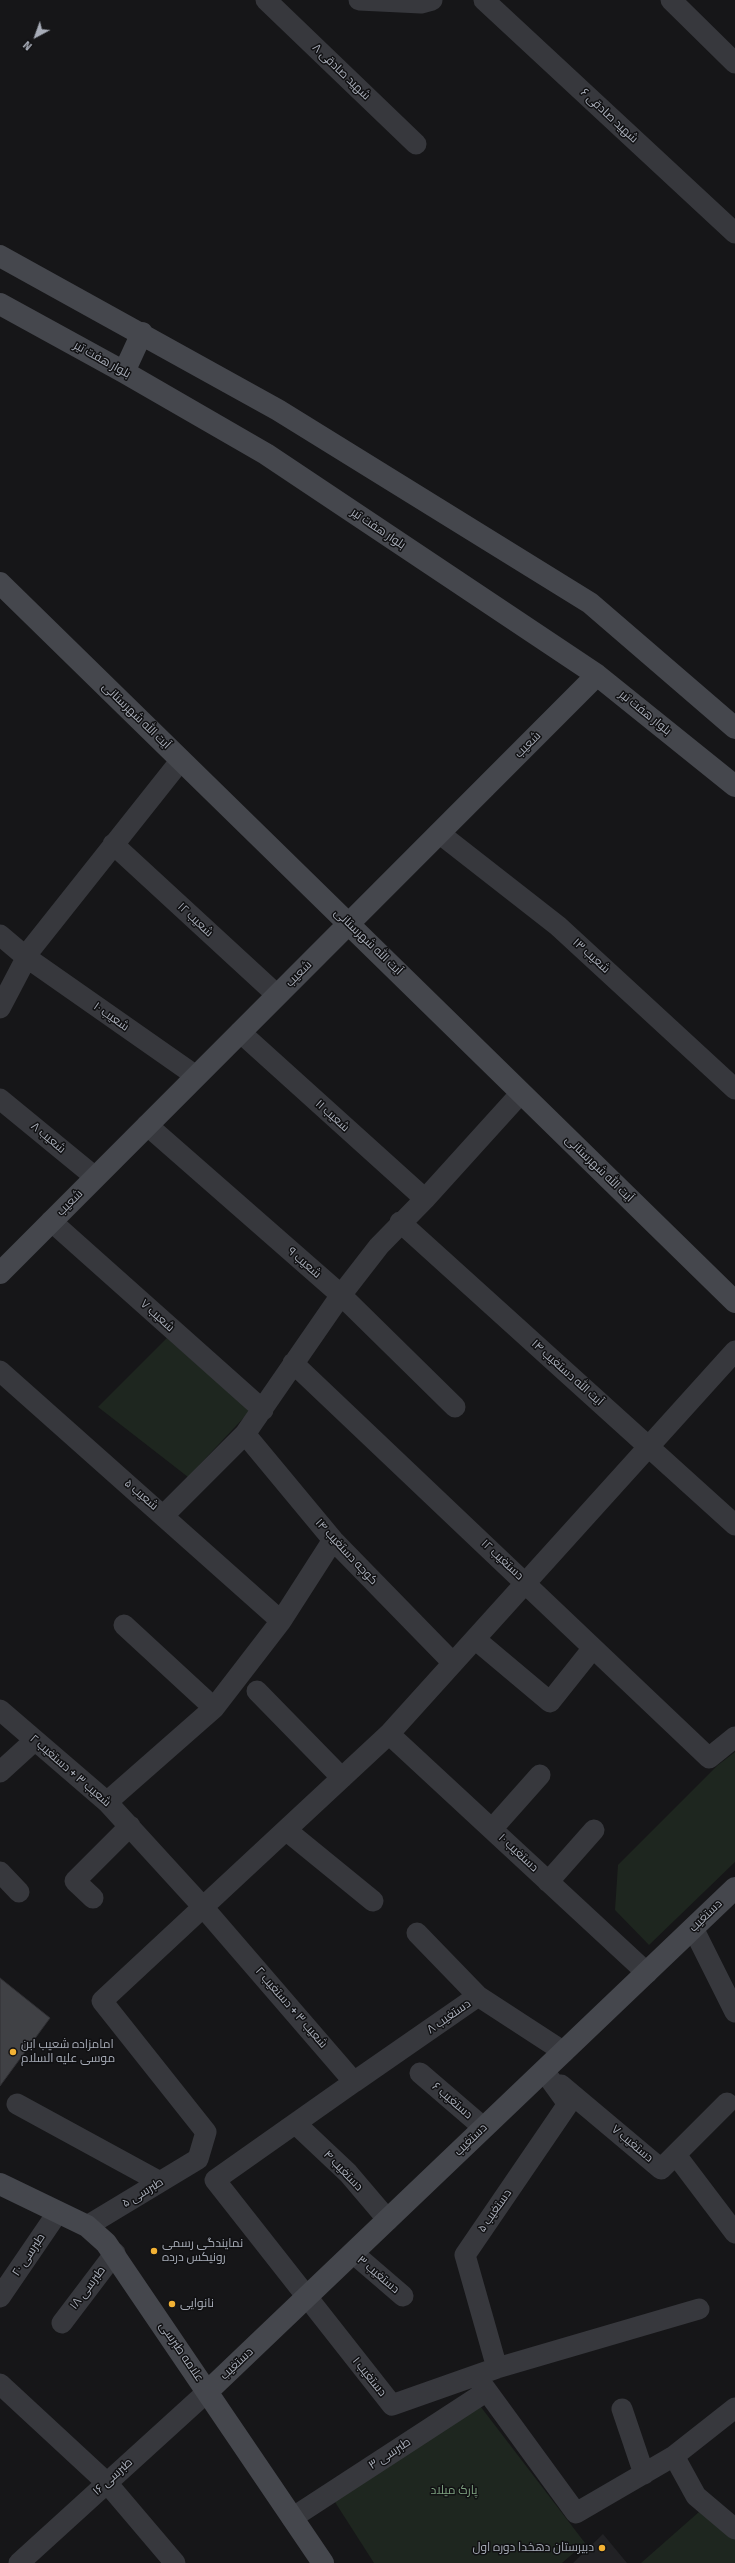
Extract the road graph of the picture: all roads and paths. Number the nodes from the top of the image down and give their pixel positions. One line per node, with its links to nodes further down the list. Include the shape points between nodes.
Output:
1 (266, 0): 7 (street, شهید صادقی ۸)
2 (359, 0): 3 (street, via 421,3)
3 (432, 0)
4 (484, 0): 8 (street, شهید صادقی ۶)
5 (671, 0): 6 (street)
6 (735, 63)
7 (416, 144)
8 (735, 233)
9 (0, 256): 11 (main road)
10 (0, 304): 12 (main road, بلوار هفت تیر)
11 (142, 333): 12 (main road); 15 (main road, via 278,410 590,603)
12 (124, 372): 14 (main road, بلوار هفت تیر, via 266,454)
13 (0, 583): 16 (main road, آیت الله شهرستانی)
14 (598, 675): 17 (main road, بلوار هفت تیر); 18 (main road, شعیب)
15 (735, 728)
16 (181, 760): 19 (street); 20 (main road, آیت الله شهرستانی)
17 (735, 786)
18 (439, 833): 20 (main road, شعیب); 27 (street, شعیب ۱۳, via 558,926)
19 (113, 844): 22 (street); 23 (street, شعیب ۱۲)
20 (349, 924): 23 (main road, شعیب); 28 (main road, آیت الله شهرستانی)
21 (0, 935): 22 (street, شعیب ۱۰)
22 (26, 957): 24 (street); 26 (street, شعیب ۱۰)
23 (277, 995): 25 (main road, شعیب)
24 (0, 1008)
25 (240, 1032): 26 (main road, شعیب); 32 (street, شعیب ۱۱)
26 (196, 1076): 30 (main road, شعیب)
27 (735, 1089)
28 (521, 1093): 32 (street); 37 (main road, آیت الله شهرستانی)
29 (0, 1099): 31 (street, شعیب ۸)
30 (147, 1125): 31 (main road, شعیب); 36 (street, شعیب ۹)
31 (95, 1178): 33 (main road, شعیب)
32 (425, 1199): 34 (street)
33 (51, 1222): 35 (main road, شعیب); 42 (street, شعیب ۷)
34 (400, 1222): 36 (street); 44 (street, آیت الله دستغیب ۱۴)
35 (0, 1273)
36 (341, 1295): 39 (street); 41 (street, شعیب ۹)
37 (735, 1302)
38 (735, 1351): 44 (street)
39 (293, 1363): 42 (street); 48 (street, دستغیب ۱۲)
40 (0, 1371): 45 (street, شعیب ۵)
41 (455, 1407)
42 (263, 1410): 43 (street)
43 (245, 1434): 45 (street); 47 (street, کوچه دستغیب ۱۴)
44 (648, 1446): 46 (street, آیت الله دستغیب ۱۴); 48 (street)
45 (164, 1515): 49 (street, شعیب ۵)
46 (735, 1524)
47 (333, 1540): 49 (street); 53 (street, کوچه دستغیب ۱۴)
48 (526, 1583): 51 (street); 52 (street, دستغیب ۱۲)
49 (281, 1622): 55 (street)
50 (124, 1625): 55 (street)
51 (475, 1639): 52 (street, via 550,1702); 53 (street)
52 (593, 1648): 58 (street, دستغیب ۱۲, via 709,1758)
53 (453, 1663): 57 (street)
54 (257, 1691): 62 (street)
55 (214, 1708): 63 (street)
56 (0, 1710): 59 (street, شعیب ۳ + دستغیب ۲)
57 (389, 1734): 62 (street); 65 (street, دستغیب ۱۰)
58 (735, 1737)
59 (34, 1741): 60 (street); 63 (street, شعیب ۳ + دستغیب ۲)
60 (0, 1772)
61 (540, 1775): 65 (street)
62 (342, 1778): 66 (street)
63 (107, 1802): 64 (street, شعیب ۳ + دستغیب ۲)
64 (130, 1826): 72 (street, via 75,1880); 74 (street, شعیب ۳ + دستغیب ۲)
65 (492, 1829): 69 (street, دستغیب ۱۰)
66 (286, 1830): 73 (street); 74 (street)
67 (594, 1830): 69 (street)
68 (0, 1872): 71 (street)
69 (548, 1882): 77 (street, دستغیب ۱۰)
70 (735, 1888): 75 (main road, دستغیب)
71 (19, 1892)
72 (93, 1898)
73 (373, 1901)
74 (203, 1907): 83 (street, شعیب ۳ + دستغیب ۲); 89 (street, via 102,2001 206,2132)
75 (693, 1928): 77 (main road, دستغیب); 79 (street)
76 (417, 1933): 78 (street)
77 (647, 1973): 80 (main road, دستغیب)
78 (478, 1996): 80 (street, دستغیب ۸); 83 (street, دستغیب ۸)
79 (735, 2012)
80 (564, 2052): 82 (main road, دستغیب)
81 (420, 2073): 87 (street, دستغیب ۶)
82 (547, 2073): 87 (main road, دستغیب); 88 (street, دستغیب ۷, via 662,2169); 104 (street, دستغیب ۵, via 568,2104 465,2255)
83 (354, 2082): 86 (street)
84 (727, 2103): 88 (street, دستغیب ۷)
85 (17, 2104): 91 (street)
86 (296, 2124): 90 (street); 94 (street, دستغیب ۴, via 348,2173)
87 (484, 2128): 94 (main road, دستغیب)
88 (676, 2155): 96 (street)
89 (198, 2159): 90 (street); 91 (street, طبرسی ۵)
90 (215, 2180): 101 (street)
91 (160, 2182): 95 (street, طبرسی ۵)
92 (0, 2184): 93 (main road, علامه طبرسی)
93 (58, 2212): 95 (main road, علامه طبرسی); 100 (street, طبرسی ۲۰)
94 (388, 2220): 98 (main road, دستغیب)
95 (87, 2226): 97 (main road, علامه طبرسی)
96 (735, 2233)
97 (114, 2253): 103 (street, طبرسی ۱۸); 107 (main road, علامه طبرسی)
98 (353, 2253): 99 (street, دستغیب ۳); 101 (main road, دستغیب)
99 (403, 2296)
100 (0, 2297)
101 (306, 2298): 105 (street, دستغیب ۱, via 392,2405); 107 (main road, دستغیب)
102 (699, 2309): 104 (street, دستغیب ۱)
103 (62, 2323)
104 (497, 2368): 105 (street, دستغیب ۱)
105 (481, 2383): 111 (street, via 576,2513); 113 (street, طبرسی ۳)
106 (0, 2384): 112 (street)
107 (207, 2392): 112 (street, طبرسی ۱۶); 113 (main road, علامه طبرسی)
108 (735, 2408): 110 (street)
109 (622, 2409): 111 (street)
110 (674, 2456): 111 (street); 114 (street, via 696,2496)
111 (644, 2474)
112 (107, 2483): 116 (street, طبرسی ۱۶); 117 (street)
113 (292, 2518): 115 (main road, علامه طبرسی)
114 (735, 2529)
115 (321, 2562)
116 (19, 2563)
117 (176, 2563)

